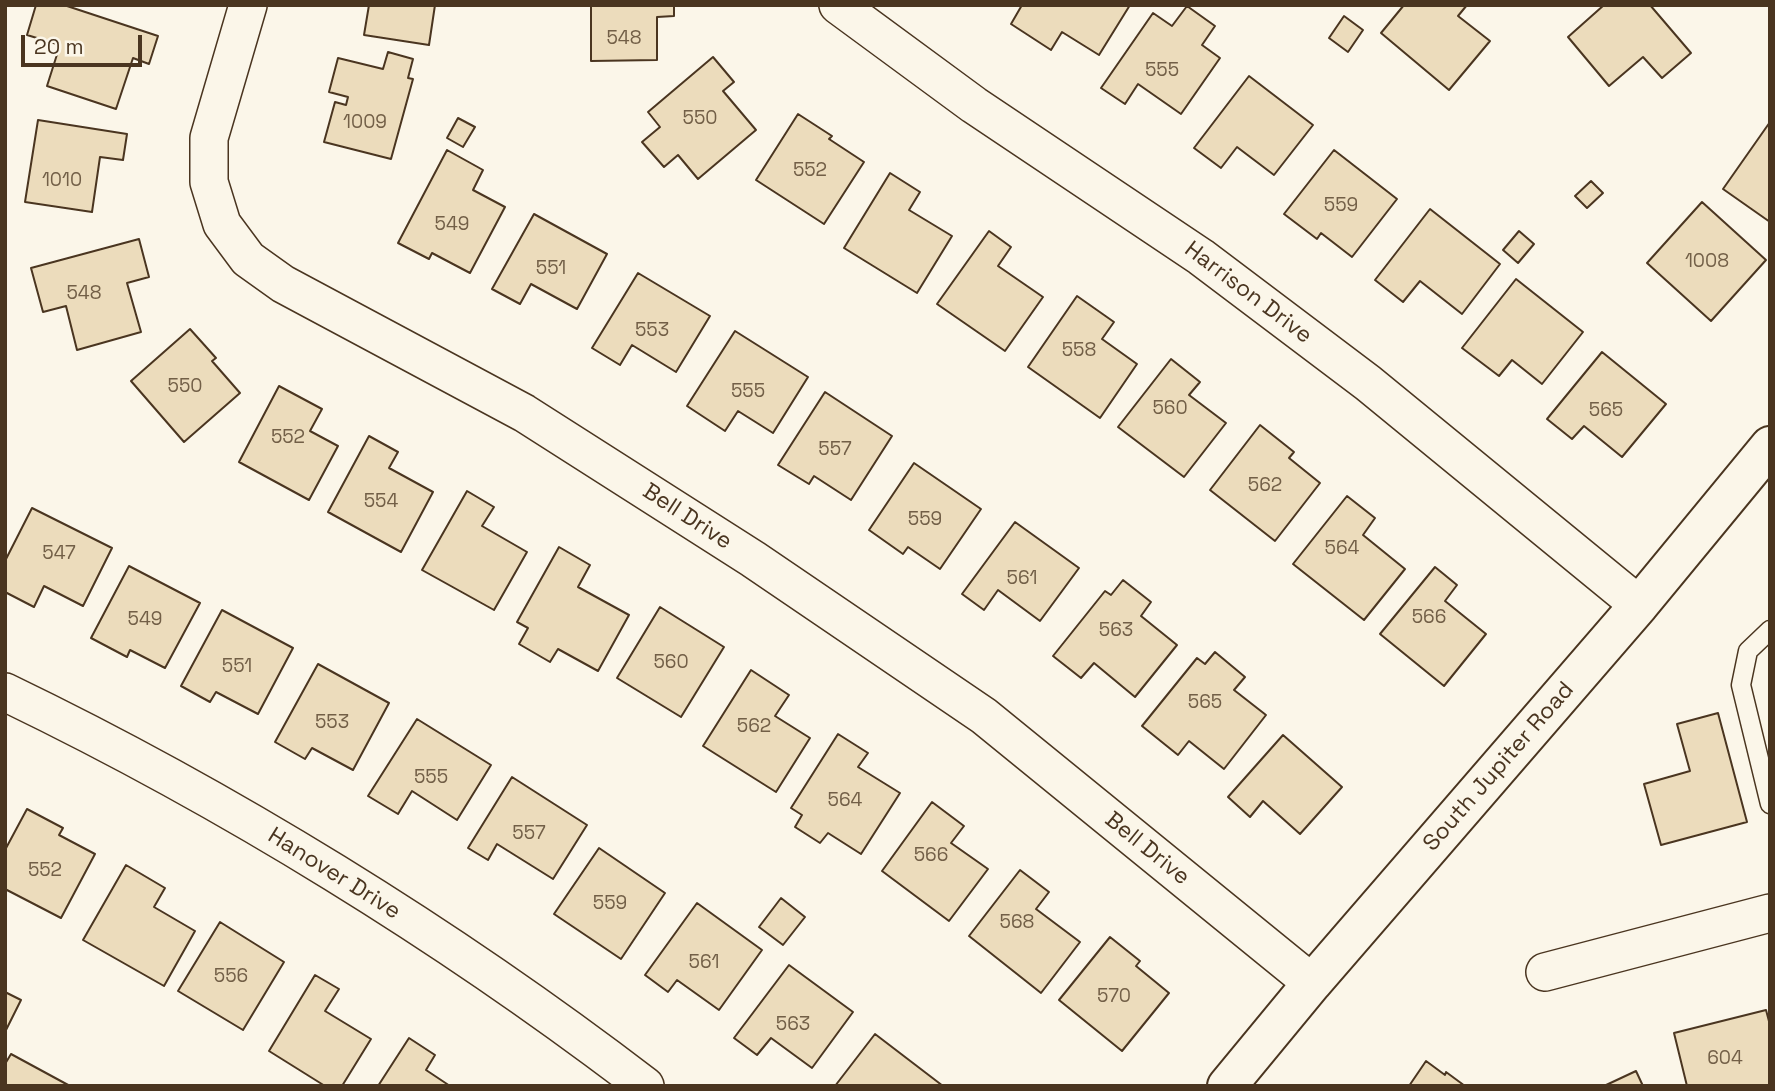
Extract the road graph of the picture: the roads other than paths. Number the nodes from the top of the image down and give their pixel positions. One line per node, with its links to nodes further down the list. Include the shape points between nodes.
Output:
1 (248, 5): 10 (street, Bell Drive, via 209,138 209,182 222,224 248,259 283,284 524,413 753,559 984,716)
2 (838, 5): 4 (street, Harrison Drive, via 974,105 1201,257 1368,383)
3 (1770, 446): 4 (street, South Jupiter Road)
4 (1639, 605): 10 (street, South Jupiter Road)
5 (1770, 630): 7 (lane, via 1748,651 1741,685)
6 (5, 692): 11 (street, Hanover Drive, via 74,725 275,837 432,934)
7 (1770, 804)
8 (1770, 913): 9 (street)
9 (1545, 972)
10 (1312, 983): 12 (street, South Jupiter Road)
11 (645, 1086)
12 (1227, 1086)

